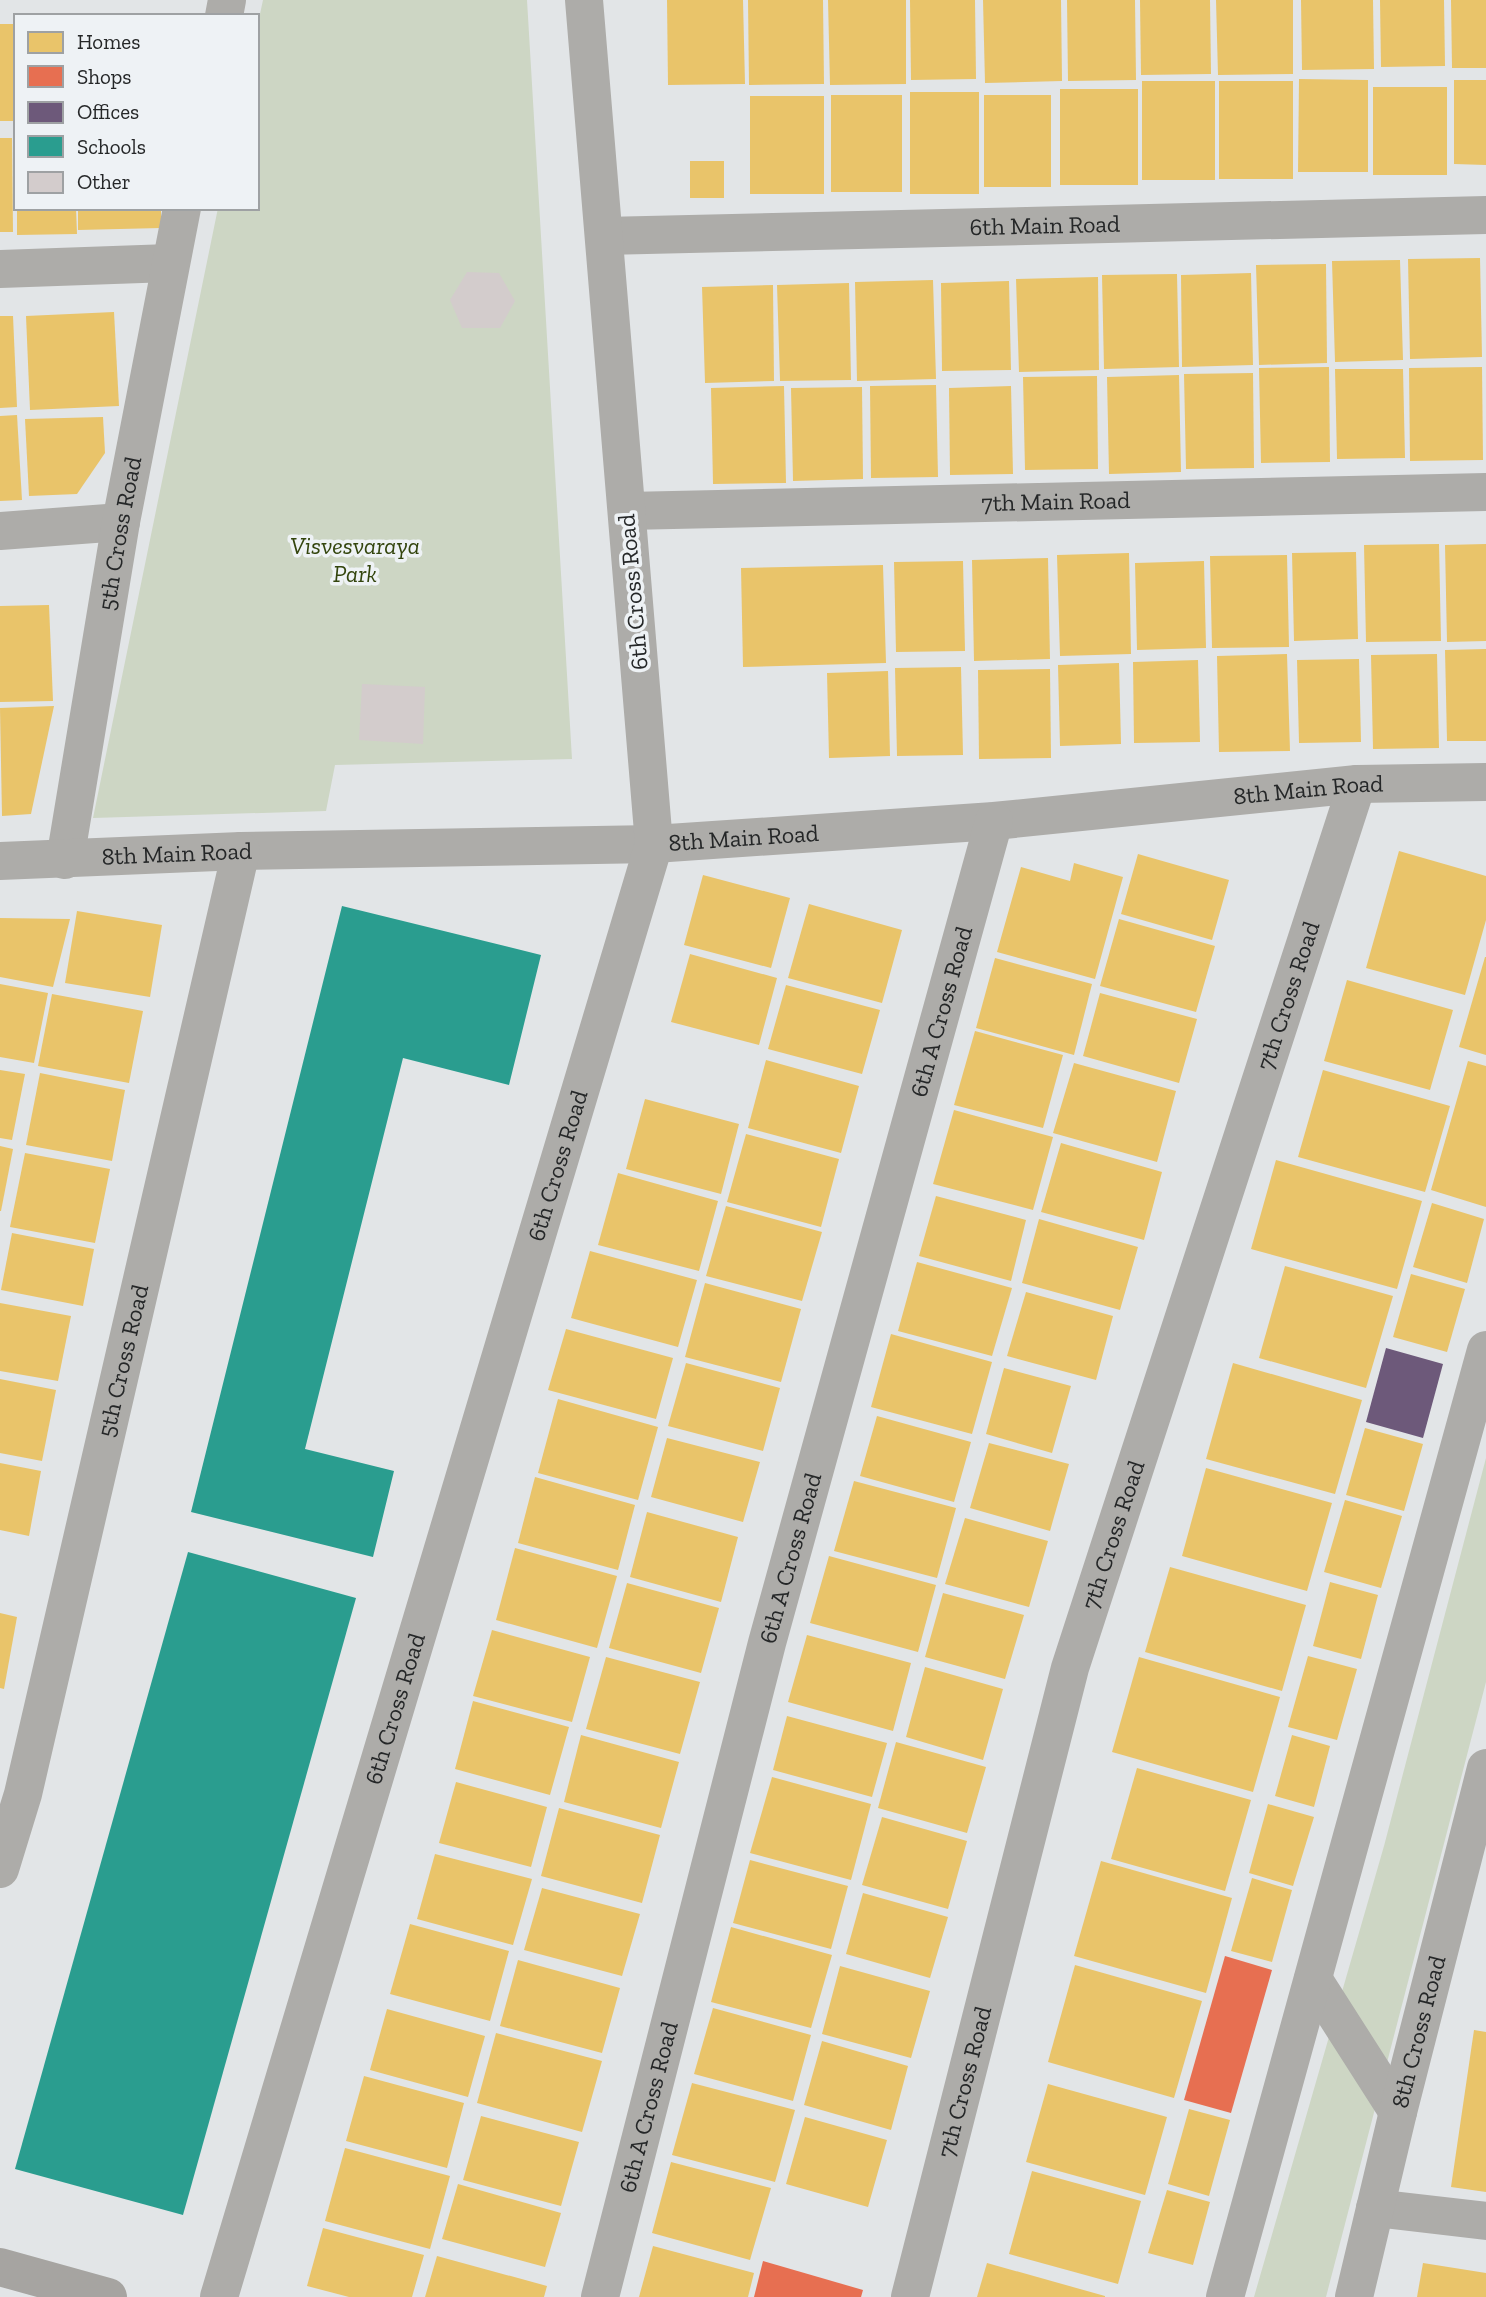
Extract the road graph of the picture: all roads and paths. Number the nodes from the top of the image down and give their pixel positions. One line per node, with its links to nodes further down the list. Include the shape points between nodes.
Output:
1 (584, 0): 4 (street, 6th Cross Road)
2 (182, 210): 5 (street, 5th Cross Road)
3 (1486, 215): 4 (street, 6th Main Road)
4 (604, 236): 8 (street, 6th Cross Road)
5 (170, 263): 6 (street); 9 (street, 5th Cross Road)
6 (0, 269)
7 (1486, 492): 8 (street, 7th Main Road)
8 (627, 511): 14 (street, 6th Cross Road)
9 (121, 522): 10 (street); 16 (street, 5th Cross Road)
10 (0, 531)
11 (1486, 782): 12 (street, 8th Main Road)
12 (1357, 784): 13 (street, 8th Main Road); 30 (street, 7th Cross Road, via 1070,1668)
13 (994, 821): 14 (street, 8th Main Road); 29 (street, 6th A Cross Road, via 767,1643)
14 (653, 844): 15 (street, 8th Main Road); 28 (street, 6th Cross Road)
15 (241, 851): 16 (street, 8th Main Road); 20 (street, 5th Cross Road)
16 (65, 860): 17 (street, 8th Main Road)
17 (0, 861)
18 (1486, 1350): 22 (street)
19 (1484, 1780): 23 (street, 8th Cross Road)
20 (11, 1792): 21 (street, 5th Cross Road)
21 (0, 1869)
22 (1313, 1979): 23 (street); 31 (street)
23 (1398, 2112): 24 (street, 8th Cross Road)
24 (1376, 2208): 25 (street); 32 (street, 8th Cross Road)
25 (1486, 2221)
26 (0, 2267): 27 (main road)
27 (108, 2297)
28 (219, 2297)
29 (600, 2297)
30 (910, 2297)
31 (1225, 2297)
32 (1354, 2297)

